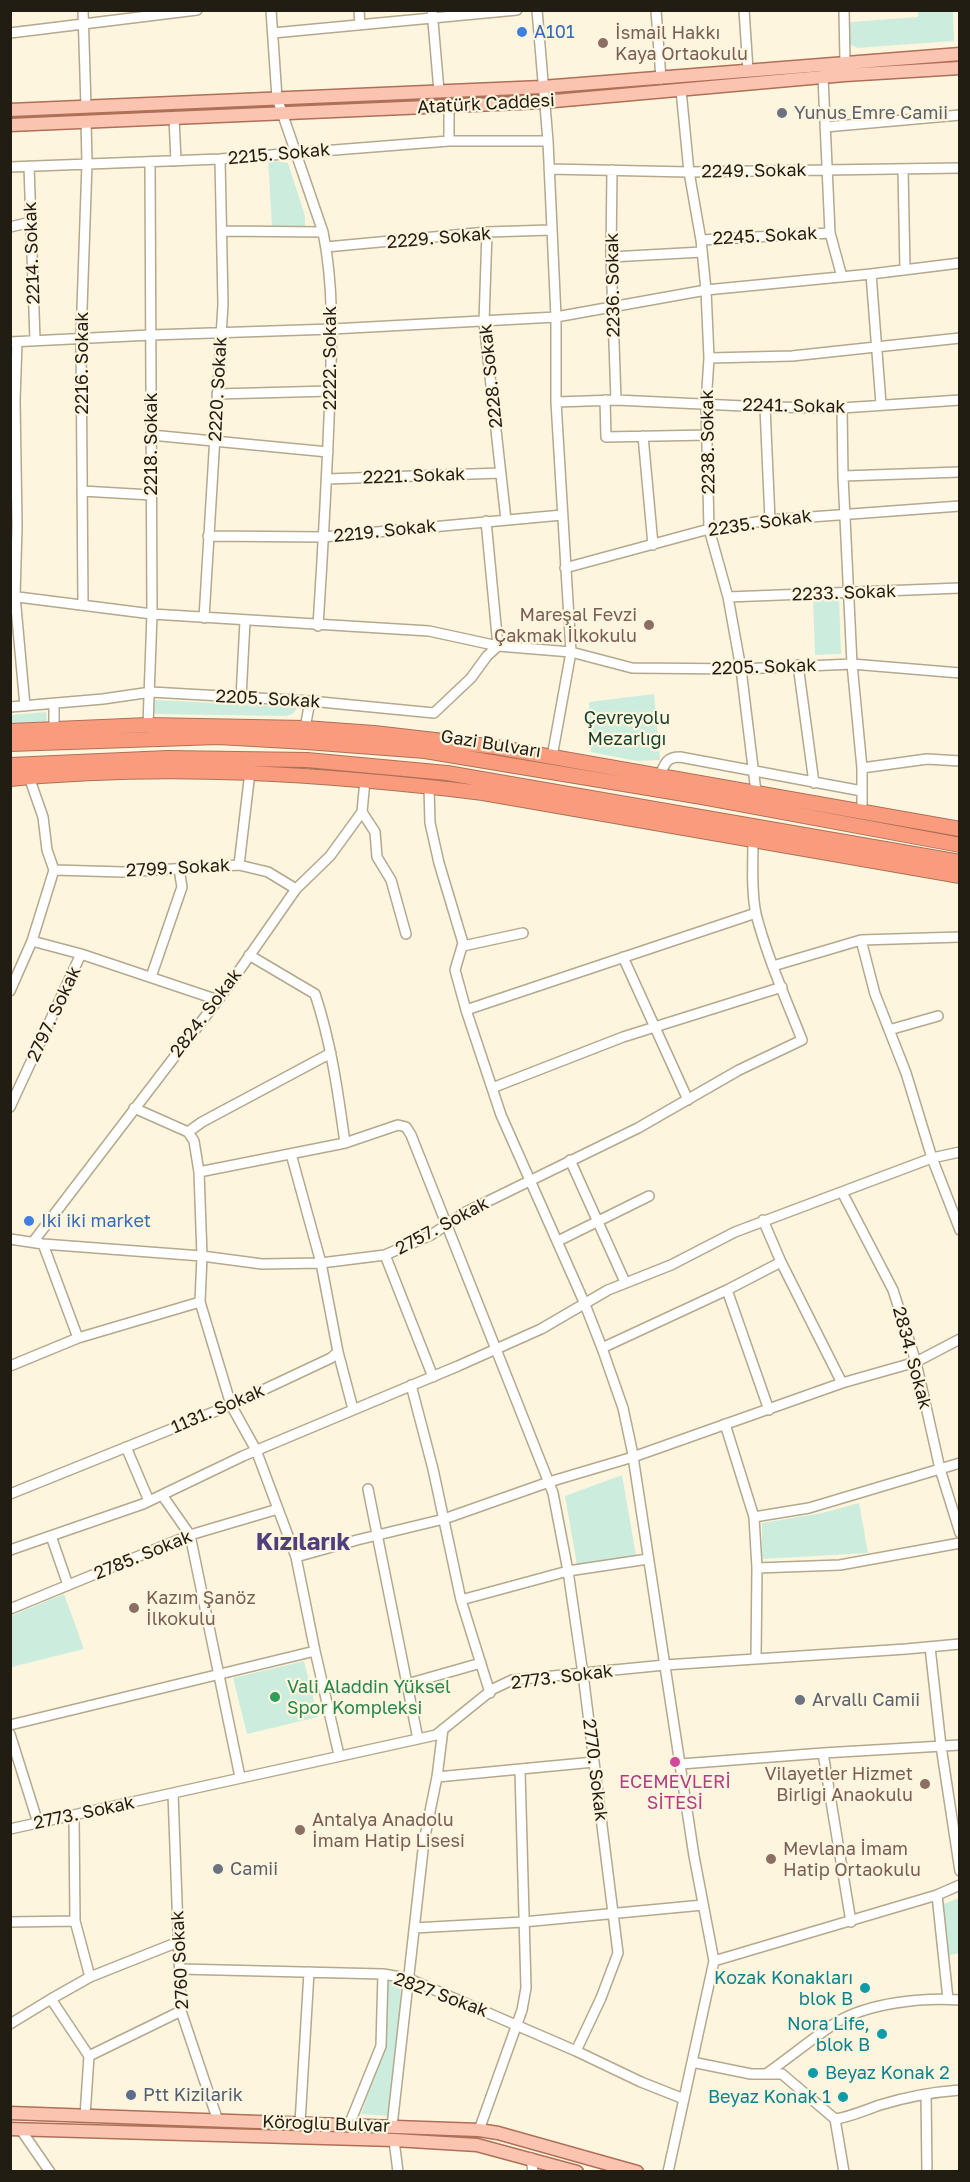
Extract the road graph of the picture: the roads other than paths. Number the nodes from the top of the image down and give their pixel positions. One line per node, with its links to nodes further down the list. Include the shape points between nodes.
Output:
1 (83, 10): 11 (street)
2 (197, 10): 11 (street)
3 (271, 10): 14 (street)
4 (359, 10): 12 (street)
5 (517, 10): 10 (street)
6 (537, 10): 21 (street)
7 (656, 10): 20 (street)
8 (744, 10): 18 (street)
9 (844, 10): 16 (street)
10 (433, 14): 12 (street); 23 (street)
11 (84, 23): 13 (street); 26 (street)
12 (360, 25): 14 (street)
13 (10, 33)
14 (273, 33): 24 (street)
15 (960, 54): 16 (main road, Atatürk Caddesi)
16 (845, 61): 18 (main road, Atatürk Caddesi)
17 (960, 68): 19 (main road, Atatürk Caddesi)
18 (748, 70): 20 (main road, Atatürk Caddesi)
19 (823, 77): 22 (main road, Atatürk Caddesi); 34 (street)
20 (661, 79): 21 (main road, Atatürk Caddesi)
21 (542, 87): 23 (main road, Atatürk Caddesi); 25 (street)
22 (681, 90): 25 (main road, Atatürk Caddesi); 49 (street, 2238. Sokak)
23 (439, 91): 24 (main road, Atatürk Caddesi)
24 (277, 98): 26 (main road, Atatürk Caddesi); 29 (street, 2222. Sokak)
25 (543, 102): 27 (main road, Atatürk Caddesi); 36 (street)
26 (86, 106): 28 (main road, Atatürk Caddesi)
27 (449, 106): 29 (main road, Atatürk Caddesi); 35 (street)
28 (10, 110)
29 (284, 113): 31 (main road, Atatürk Caddesi); 37 (street, 2222. Sokak)
30 (960, 115): 34 (street)
31 (174, 118): 32 (main road, Atatürk Caddesi); 39 (street)
32 (86, 121): 33 (main road, Atatürk Caddesi); 41 (street, 2216. Sokak)
33 (10, 125)
34 (825, 127): 48 (street)
35 (449, 141): 36 (street, 2215. Sokak); 37 (street, 2215. Sokak)
36 (548, 141): 45 (street)
37 (295, 153): 38 (street, 2215. Sokak); 54 (street, 2222. Sokak)
38 (220, 159): 39 (street, 2215. Sokak); 53 (street, 2220. Sokak)
39 (176, 161): 40 (street, 2215. Sokak)
40 (150, 162): 41 (street, 2215. Sokak); 71 (street, 2218. Sokak)
41 (87, 163): 42 (street, 2215. Sokak); 72 (street, 2216. Sokak)
42 (28, 166): 43 (street, 2215. Sokak); 50 (street, 2214. Sokak)
43 (10, 167)
44 (960, 168): 46 (street, 2249. Sokak)
45 (549, 169): 47 (street, 2249. Sokak); 52 (street)
46 (903, 169): 48 (street, 2249. Sokak); 62 (street)
47 (612, 170): 49 (street, 2249. Sokak); 60 (street, 2236. Sokak)
48 (826, 170): 49 (street, 2249. Sokak); 56 (street)
49 (689, 172): 57 (street, 2238. Sokak)
50 (31, 222): 51 (street); 74 (street, 2214. Sokak)
51 (10, 227)
52 (551, 230): 55 (street, 2229. Sokak); 67 (street)
53 (222, 231): 54 (street); 70 (street, 2220. Sokak)
54 (323, 232): 58 (street, 2222. Sokak)
55 (486, 232): 58 (street, 2229. Sokak); 68 (street, 2228. Sokak)
56 (830, 233): 57 (street, 2245. Sokak); 64 (street)
57 (701, 240): 59 (street, 2238. Sokak)
58 (326, 247): 69 (street, 2222. Sokak)
59 (702, 252): 60 (street, 2245. Sokak); 65 (street, 2238. Sokak)
60 (611, 257): 66 (street, 2236. Sokak)
61 (960, 263): 62 (street)
62 (905, 270): 63 (street)
63 (872, 274): 64 (street); 76 (street)
64 (842, 277): 65 (street)
65 (706, 290): 66 (street); 77 (street, 2238. Sokak)
66 (613, 306): 67 (street); 82 (street, 2236. Sokak)
67 (556, 317): 68 (street); 84 (street)
68 (484, 322): 69 (street); 95 (street, 2228. Sokak)
69 (332, 329): 70 (street); 78 (street, 2222. Sokak)
70 (220, 332): 71 (street); 79 (street, 2220. Sokak)
71 (151, 335): 72 (street); 89 (street, 2218. Sokak)
72 (81, 338): 74 (street); 98 (street, 2216. Sokak)
73 (960, 338): 76 (street)
74 (35, 340): 75 (street)
75 (14, 342): 80 (street)
76 (876, 345): 77 (street, via 792,356); 86 (street)
77 (709, 358): 85 (street, 2238. Sokak)
78 (330, 391): 79 (street); 93 (street, 2222. Sokak)
79 (217, 394): 92 (street, 2220. Sokak)
80 (13, 400): 106 (street)
81 (605, 400): 82 (street, 2241. Sokak); 84 (street, 2241. Sokak); 91 (street, via 606,437)
82 (616, 400): 85 (street, 2241. Sokak)
83 (960, 400): 86 (street, 2241. Sokak)
84 (556, 402): 102 (street)
85 (706, 404): 87 (street, 2241. Sokak); 90 (street, 2238. Sokak)
86 (881, 404): 88 (street, 2241. Sokak)
87 (765, 407): 88 (street, 2241. Sokak); 104 (street)
88 (842, 408): 96 (street)
89 (152, 435): 92 (street); 99 (street, 2218. Sokak)
90 (708, 435): 91 (street); 107 (street, 2238. Sokak)
91 (643, 436): 110 (street)
92 (215, 442): 93 (street); 108 (street, 2220. Sokak)
93 (328, 452): 97 (street, 2222. Sokak)
94 (960, 472): 96 (street)
95 (501, 473): 97 (street, 2221. Sokak); 103 (street, 2228. Sokak)
96 (843, 476): 101 (street)
97 (327, 479): 109 (street, 2222. Sokak)
98 (82, 491): 99 (street); 116 (street, 2216. Sokak)
99 (151, 495): 117 (street, 2218. Sokak)
100 (960, 506): 101 (street, 2235. Sokak)
101 (846, 513): 104 (street, 2235. Sokak); 113 (street)
102 (562, 515): 103 (street, 2219. Sokak); 111 (street)
103 (506, 520): 105 (street, 2219. Sokak)
104 (770, 520): 107 (street, 2235. Sokak)
105 (486, 521): 109 (street, 2219. Sokak); 121 (street)
106 (14, 526): 114 (street)
107 (709, 529): 110 (street, 2235. Sokak); 115 (street, 2238. Sokak)
108 (208, 536): 109 (street, 2219. Sokak); 118 (street, 2220. Sokak)
109 (323, 537): 120 (street, 2222. Sokak)
110 (653, 545): 111 (street, 2235. Sokak)
111 (565, 568): 122 (street)
112 (960, 588): 113 (street, 2233. Sokak)
113 (849, 594): 115 (street, 2233. Sokak); 124 (street)
114 (13, 596): 116 (street, 2205. Sokak); 123 (street)
115 (728, 597): 126 (street, 2238. Sokak)
116 (83, 604): 117 (street, 2205. Sokak)
117 (152, 614): 118 (street, 2205. Sokak); 128 (street, 2218. Sokak)
118 (204, 618): 119 (street, 2205. Sokak)
119 (245, 621): 120 (street, 2205. Sokak); 129 (street)
120 (318, 626): 121 (street, 2205. Sokak, via 429,631)
121 (498, 646): 122 (street, 2205. Sokak); 130 (street, 2205. Sokak, via 434,713)
122 (571, 652): 126 (street, 2205. Sokak, via 632,668); 139 (street)
123 (15, 654): 133 (street)
124 (852, 664): 125 (street, 2205. Sokak); 127 (street, 2205. Sokak); 142 (street)
125 (798, 665): 126 (street, 2205. Sokak); 150 (street)
126 (741, 669): 143 (street, 2238. Sokak)
127 (960, 672)
128 (151, 692): 129 (street, 2205. Sokak); 131 (street, 2205. Sokak); 134 (street, 2218. Sokak)
129 (241, 698): 130 (street, 2205. Sokak)
130 (310, 701): 136 (street)
131 (54, 704): 133 (street, 2205. Sokak); 135 (street)
132 (10, 706): 133 (street, 2205. Sokak)
133 (25, 706)
134 (148, 725): 135 (highway); 136 (highway)
135 (54, 728): 137 (highway)
136 (305, 728): 139 (highway, via 485,746)
137 (10, 731)
138 (10, 744): 158 (highway, Gazi Bulvarı, via 218,737 425,751)
139 (552, 757): 146 (highway)
140 (960, 760): 142 (street, via 927,759)
141 (10, 765): 159 (highway, Gazi Bulvarı, via 191,758 307,759 458,775)
142 (862, 768): 152 (street)
143 (753, 770): 146 (street, via 672,757 666,760); 150 (street); 153 (street, 2238. Sokak)
144 (250, 772): 147 (highway, via 127,771); 149 (highway); 160 (street)
145 (10, 773): 147 (highway)
146 (660, 775): 153 (highway)
147 (29, 777): 148 (highway); 162 (street, via 43,816)
148 (10, 779)
149 (365, 780): 151 (highway); 155 (street)
150 (814, 783): 152 (street)
151 (429, 787): 157 (highway); 171 (street, via 430,823)
152 (862, 791): 154 (street)
153 (756, 792): 154 (highway)
154 (862, 810): 156 (highway)
155 (362, 812): 164 (street, 2824. Sokak, via 330,856); 167 (street, via 375,832 377,857 391,880)
156 (960, 828)
157 (753, 840): 163 (highway); 165 (street)
158 (960, 845)
159 (960, 862)
160 (239, 865): 161 (street, 2799. Sokak); 164 (street, 2799. Sokak, via 268,873)
161 (179, 869): 162 (street, 2799. Sokak); 176 (street, via 182,887)
162 (54, 870): 170 (street)
163 (960, 876)
164 (296, 889): 173 (street, 2824. Sokak)
165 (756, 912): 174 (street); 175 (street)
166 (523, 933): 171 (street)
167 (406, 934)
168 (960, 937): 169 (street)
169 (861, 940): 175 (street); 183 (street)
170 (32, 941): 172 (street); 178 (street)
171 (463, 946): 180 (street, via 455,970)
172 (81, 954): 176 (street); 187 (street, 2797. Sokak)
173 (249, 955): 179 (street, 2824. Sokak); 184 (street, via 315,994)
174 (623, 957): 180 (street); 182 (street)
175 (773, 966): 177 (street)
176 (151, 977): 179 (street)
177 (782, 987): 182 (street); 186 (street, 2757. Sokak, via 802,1040)
178 (11, 988)
179 (218, 1000): 188 (street, 2824. Sokak)
180 (466, 1010): 185 (street)
181 (938, 1016): 183 (street)
182 (655, 1027): 185 (street); 186 (street)
183 (889, 1030): 193 (street)
184 (331, 1053): 189 (street); 190 (street)
185 (492, 1088): 196 (street)
186 (688, 1100): 194 (street, 2757. Sokak)
187 (10, 1107)
188 (134, 1108): 189 (street); 205 (street, 2824. Sokak)
189 (188, 1132): 195 (street, via 194,1141)
190 (345, 1143): 192 (street); 201 (street, 2770. Sokak, via 398,1125 406,1127)
191 (960, 1152): 193 (street)
192 (291, 1154): 195 (street); 210 (street)
193 (932, 1158): 197 (street); 202 (street)
194 (570, 1160): 196 (street, 2757. Sokak); 200 (street)
195 (199, 1172): 208 (street)
196 (531, 1181): 201 (street, 2757. Sokak); 204 (street)
197 (842, 1192): 199 (street); 220 (street, 2834. Sokak, via 893,1290)
198 (649, 1196): 200 (street)
199 (763, 1220): 209 (street); 211 (street, via 671,1265)
200 (598, 1222): 204 (street); 211 (street)
201 (448, 1224): 207 (street, 2757. Sokak); 218 (street, 2770. Sokak)
202 (960, 1230)
203 (10, 1239): 205 (street, 2757. Sokak)
204 (558, 1241): 214 (street)
205 (33, 1242): 206 (street, 2757. Sokak)
206 (44, 1244): 208 (street, 2757. Sokak); 215 (street)
207 (385, 1255): 210 (street, 2757. Sokak); 222 (street)
208 (201, 1256): 210 (street, 2757. Sokak, via 262,1264); 213 (street)
209 (781, 1262): 212 (street); 223 (street)
210 (321, 1263): 219 (street)
211 (625, 1282): 214 (street)
212 (727, 1290): 217 (street); 227 (street)
213 (200, 1302): 215 (street); 225 (street)
214 (584, 1302): 217 (street); 218 (street, via 541,1329)
215 (78, 1338): 221 (street)
216 (960, 1339): 220 (street)
217 (602, 1348): 231 (street, via 623,1408)
218 (496, 1349): 222 (street); 234 (street, 2770. Sokak)
219 (338, 1352): 225 (street, 1131. Sokak); 226 (street)
220 (916, 1362): 223 (street); 233 (street, 2834. Sokak)
221 (11, 1365)
222 (433, 1377): 224 (street)
223 (842, 1383): 227 (street)
224 (411, 1385): 226 (street); 241 (street)
225 (231, 1405): 229 (street, 1131. Sokak); 230 (street)
226 (353, 1409): 230 (street)
227 (769, 1410): 228 (street)
228 (725, 1424): 231 (street); 240 (street)
229 (126, 1447): 236 (street, 1131. Sokak); 238 (street)
230 (256, 1450): 237 (street); 239 (street)
231 (633, 1457): 234 (street); 249 (street)
232 (960, 1463): 233 (street)
233 (940, 1469): 240 (street, via 809,1508); 242 (street, 2834. Sokak)
234 (549, 1482): 241 (street); 251 (street, 2770. Sokak)
235 (368, 1489): 244 (street)
236 (10, 1494)
237 (162, 1495): 238 (street); 243 (street)
238 (149, 1501): 245 (street)
239 (278, 1509): 243 (street, 2785. Sokak); 248 (street)
240 (754, 1517): 250 (street)
241 (444, 1519): 244 (street); 253 (street)
242 (960, 1533)
243 (190, 1535): 252 (street, 2785. Sokak); 261 (street)
244 (377, 1535): 248 (street); 263 (street)
245 (51, 1536): 247 (street); 252 (street)
246 (960, 1544): 250 (street, via 840,1565)
247 (10, 1550)
248 (296, 1557): 257 (street)
249 (648, 1558): 251 (street); 260 (street)
250 (757, 1569): 258 (street)
251 (568, 1571): 253 (street); 262 (street, 2770. Sokak)
252 (68, 1585): 254 (street, 2785. Sokak)
253 (461, 1600): 259 (street)
254 (10, 1609)
255 (960, 1644): 256 (street, 2773. Sokak)
256 (930, 1647): 258 (street, 2773. Sokak); 270 (street)
257 (315, 1651): 261 (street); 272 (street)
258 (756, 1658): 260 (street, 2773. Sokak)
259 (481, 1664): 263 (street); 264 (street)
260 (665, 1665): 262 (street, 2773. Sokak); 274 (street)
261 (219, 1674): 265 (street); 276 (street)
262 (583, 1674): 264 (street, 2773. Sokak, via 512,1680); 273 (street, 2770. Sokak)
263 (407, 1684): 268 (street)
264 (490, 1693): 266 (street, 2773. Sokak)
265 (10, 1725)
266 (443, 1730): 268 (street, 2773. Sokak); 277 (street)
267 (10, 1734): 280 (street)
268 (418, 1739): 272 (street, 2773. Sokak)
269 (960, 1745): 270 (street)
270 (941, 1746): 271 (street); 282 (street)
271 (823, 1753): 274 (street); 290 (street)
272 (339, 1755): 276 (street, 2773. Sokak)
273 (594, 1762): 275 (street); 286 (street, 2770. Sokak)
274 (681, 1764): 285 (street)
275 (520, 1771): 277 (street); 289 (street)
276 (240, 1777): 278 (street, 2773. Sokak)
277 (437, 1777): 291 (street, via 424,1840)
278 (173, 1793): 279 (street, 2773. Sokak); 292 (street, 2760 Sokak)
279 (74, 1816): 280 (street, 2773. Sokak); 287 (street)
280 (38, 1823): 281 (street, 2773. Sokak)
281 (10, 1829)
282 (960, 1871)
283 (960, 1885): 284 (street)
284 (937, 1895): 290 (street); 300 (street)
285 (703, 1905): 286 (street); 293 (street)
286 (613, 1913): 289 (street); 305 (street, 2770. Sokak, via 618,1953)
287 (75, 1921): 288 (street); 297 (street)
288 (10, 1922)
289 (523, 1922): 291 (street); 304 (street, via 526,1988)
290 (851, 1922): 293 (street)
291 (414, 1928): 298 (street)
292 (178, 1942): 294 (street, 2760 Sokak); 297 (street)
293 (714, 1962): 307 (street)
294 (180, 1970): 295 (street, 2827 Sokak); 302 (street, 2760 Sokak)
295 (309, 1972): 296 (street, 2827 Sokak); 316 (street)
296 (383, 1974): 298 (street, 2827 Sokak); 317 (street, via 381,2046)
297 (90, 1977): 299 (street)
298 (407, 1978): 304 (street, 2827 Sokak); 318 (street)
299 (51, 1999): 303 (street); 306 (street)
300 (948, 1999): 301 (street); 308 (street, via 893,2003 855,2015 839,2022)
301 (960, 2000)
302 (181, 2011): 306 (street); 315 (street, 2760 Sokak)
303 (10, 2024)
304 (516, 2025): 305 (street, 2827 Sokak); 320 (street)
305 (576, 2051): 311 (street, 2827 Sokak)
306 (89, 2056): 313 (street)
307 (692, 2062): 308 (street); 311 (street)
308 (766, 2074): 314 (street, via 782,2074)
309 (960, 2090): 310 (street)
310 (926, 2094): 314 (street); 330 (street)
311 (684, 2099): 328 (street)
312 (10, 2113): 313 (main road, Köroğlu Bulvar)
313 (85, 2116): 315 (main road, Köroğlu Bulvar)
314 (835, 2119): 329 (street)
315 (218, 2121): 316 (main road, Köroğlu Bulvar)
316 (300, 2123): 317 (main road, Köroğlu Bulvar)
317 (349, 2125): 318 (main road, Köroğlu Bulvar)
318 (392, 2126): 320 (main road, Köroğlu Bulvar)
319 (16, 2129): 321 (main road, Köroğlu Bulvar); 323 (street)
320 (479, 2130): 327 (main road, Köroğlu Bulvar)
321 (394, 2140): 322 (main road, Köroğlu Bulvar, via 477,2145); 324 (street)
322 (531, 2158): 325 (street); 326 (main road, Köroğlu Bulvar)
323 (50, 2172)
324 (398, 2172)
325 (533, 2172)
326 (577, 2172)
327 (637, 2172)
328 (668, 2172)
329 (844, 2172)
330 (927, 2172)

